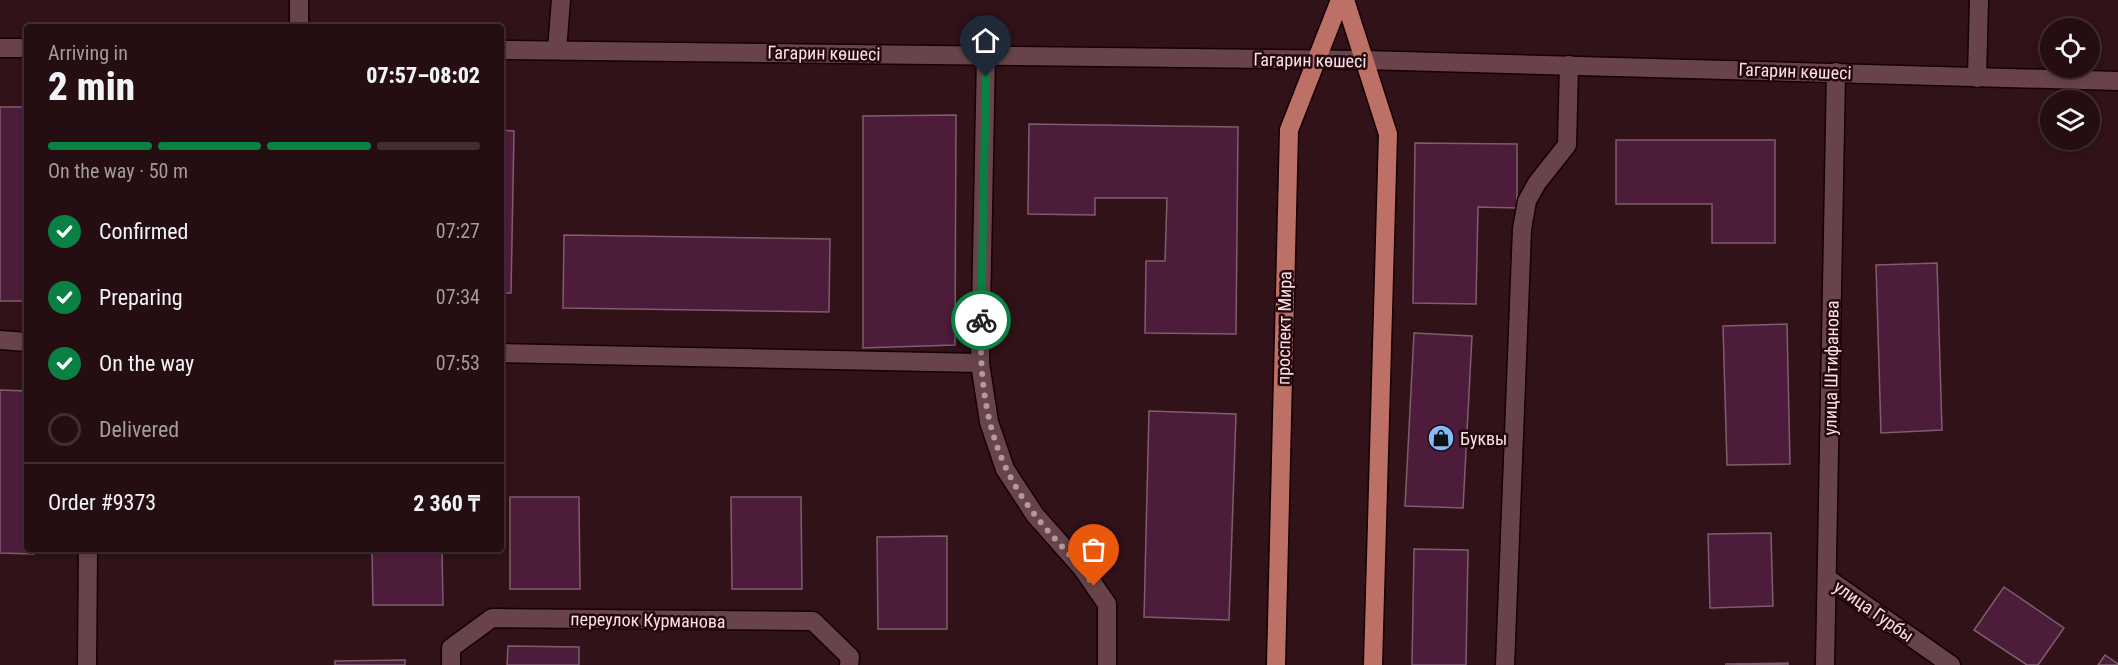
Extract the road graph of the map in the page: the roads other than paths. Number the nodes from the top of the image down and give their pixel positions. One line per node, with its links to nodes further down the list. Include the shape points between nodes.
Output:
1 (299, 0): 6 (street)
2 (561, 0): 9 (street)
3 (1340, 0): 12 (main road, проспект Мира)
4 (1346, 0): 13 (main road)
5 (1979, 0): 16 (street)
6 (299, 24)
7 (0, 48): 8 (street)
8 (24, 48)
9 (557, 50): 10 (street, Гагарин көшесі); 11 (street, Гагарин көшесі)
10 (504, 51)
11 (986, 55): 12 (street, Гагарин көшесі); 21 (street)
12 (1317, 60): 13 (street, Гагарин көшесі); 28 (main road, проспект Мира, via 1289,130)
13 (1364, 60): 14 (street, Гагарин көшесі); 29 (main road, via 1388,134)
14 (1569, 65): 15 (street, Гагарин көшесі); 30 (street, via 1568,145 1536,183 1527,201 1522,229)
15 (1836, 72): 16 (street, Гагарин көшесі); 23 (street, улица Штифанова)
16 (1977, 78): 17 (street, Гагарин көшесі)
17 (2118, 81)
18 (0, 340): 19 (street)
19 (24, 342)
20 (504, 353): 21 (street)
21 (980, 363): 27 (street, via 989,422 1005,469 1035,514 1107,604)
22 (88, 552): 24 (street)
23 (1827, 578): 31 (street, улица Штифанова); 32 (street, улица Гурбы)
24 (87, 665)
25 (451, 665): 26 (street, переулок Курманова, via 451,648 492,618 813,621 850,657)
26 (849, 665)
27 (1107, 665)
28 (1276, 665)
29 (1373, 665)
30 (1505, 665)
31 (1825, 665)
32 (1952, 665)

